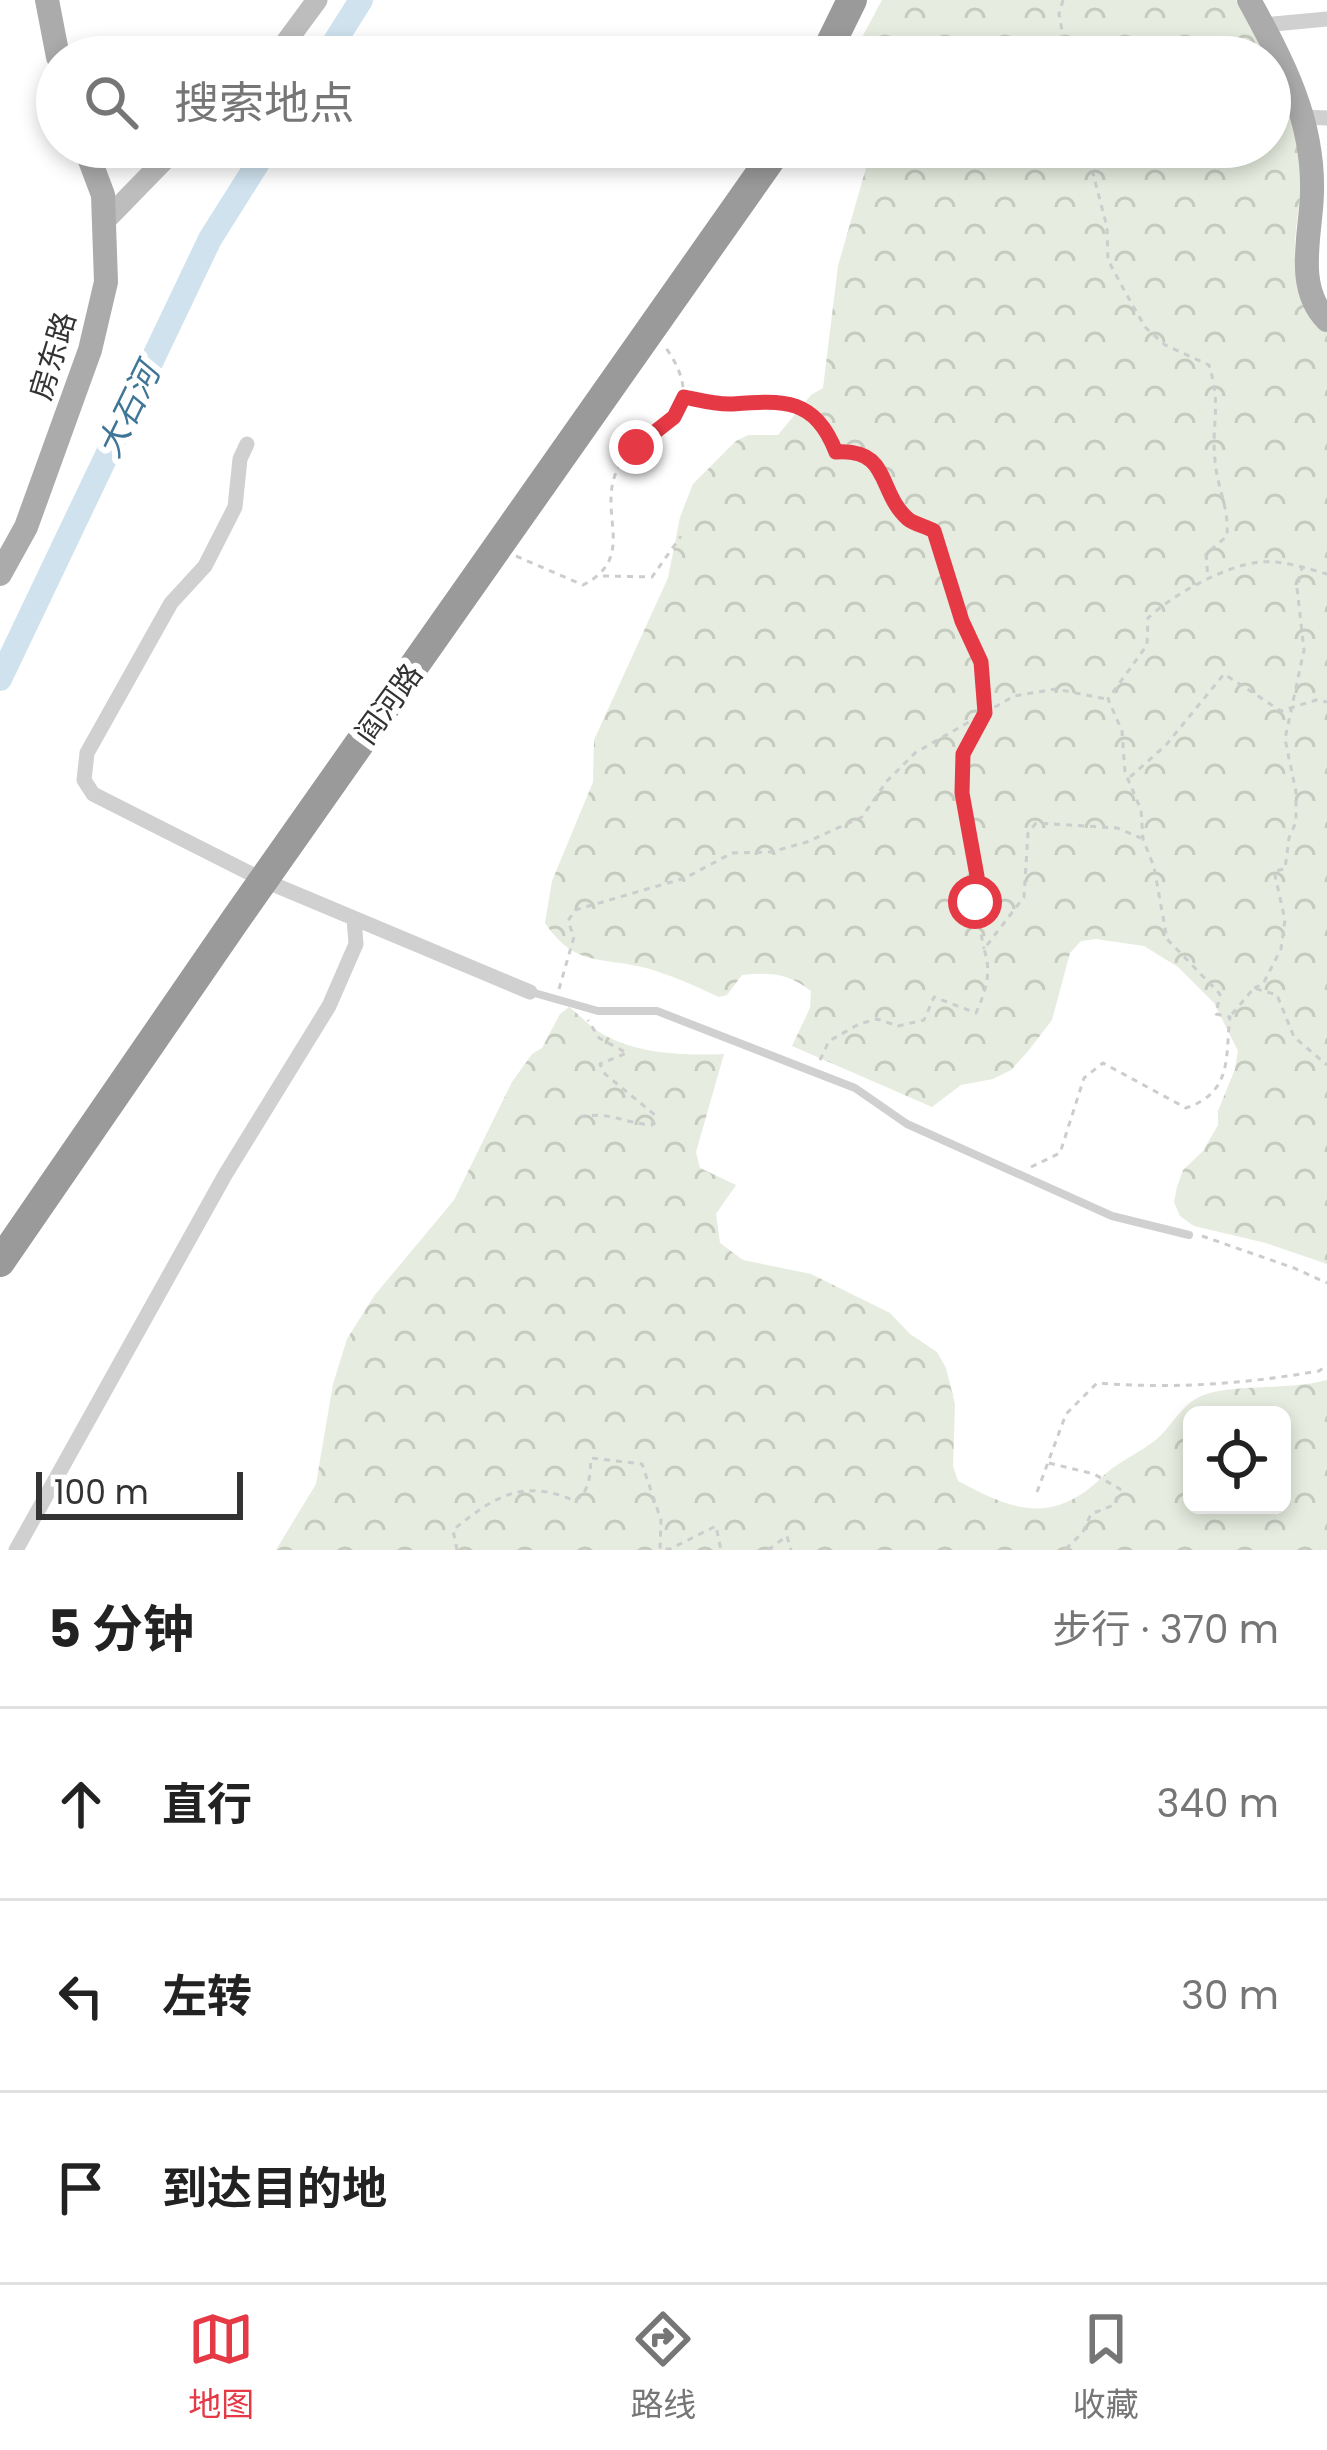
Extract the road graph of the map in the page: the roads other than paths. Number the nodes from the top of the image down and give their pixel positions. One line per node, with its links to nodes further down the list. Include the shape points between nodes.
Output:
1 (47, 0): 7 (main road)
2 (317, 0): 8 (street)
3 (852, 0): 9 (highway)
4 (1249, 0): 6 (main road)
5 (1327, 19): 6 (street)
6 (1263, 26): 10 (main road)
7 (54, 36)
8 (290, 36)
9 (834, 36)
10 (1268, 36)
11 (1291, 81): 12 (main road)
12 (1316, 117): 17 (main road, via 1307,260 1310,288)
13 (93, 168): 16 (main road, 房东路)
14 (157, 168): 16 (street)
15 (764, 168): 20 (highway, 阎河路)
16 (104, 222): 19 (main road, 房东路, via 106,282 91,350 26,527)
17 (1327, 320)
18 (247, 444): 20 (street, via 235,507 87,753 84,780 93,794)
19 (0, 574)
20 (263, 880): 21 (street); 24 (highway, 阎河路)
21 (354, 919): 22 (street); 25 (street, via 356,944 329,1006)
22 (530, 992): 23 (lane, via 581,1008 657,1011 854,1088 907,1124 1112,1216)
23 (1189, 1235)
24 (0, 1262)
25 (16, 1550)

